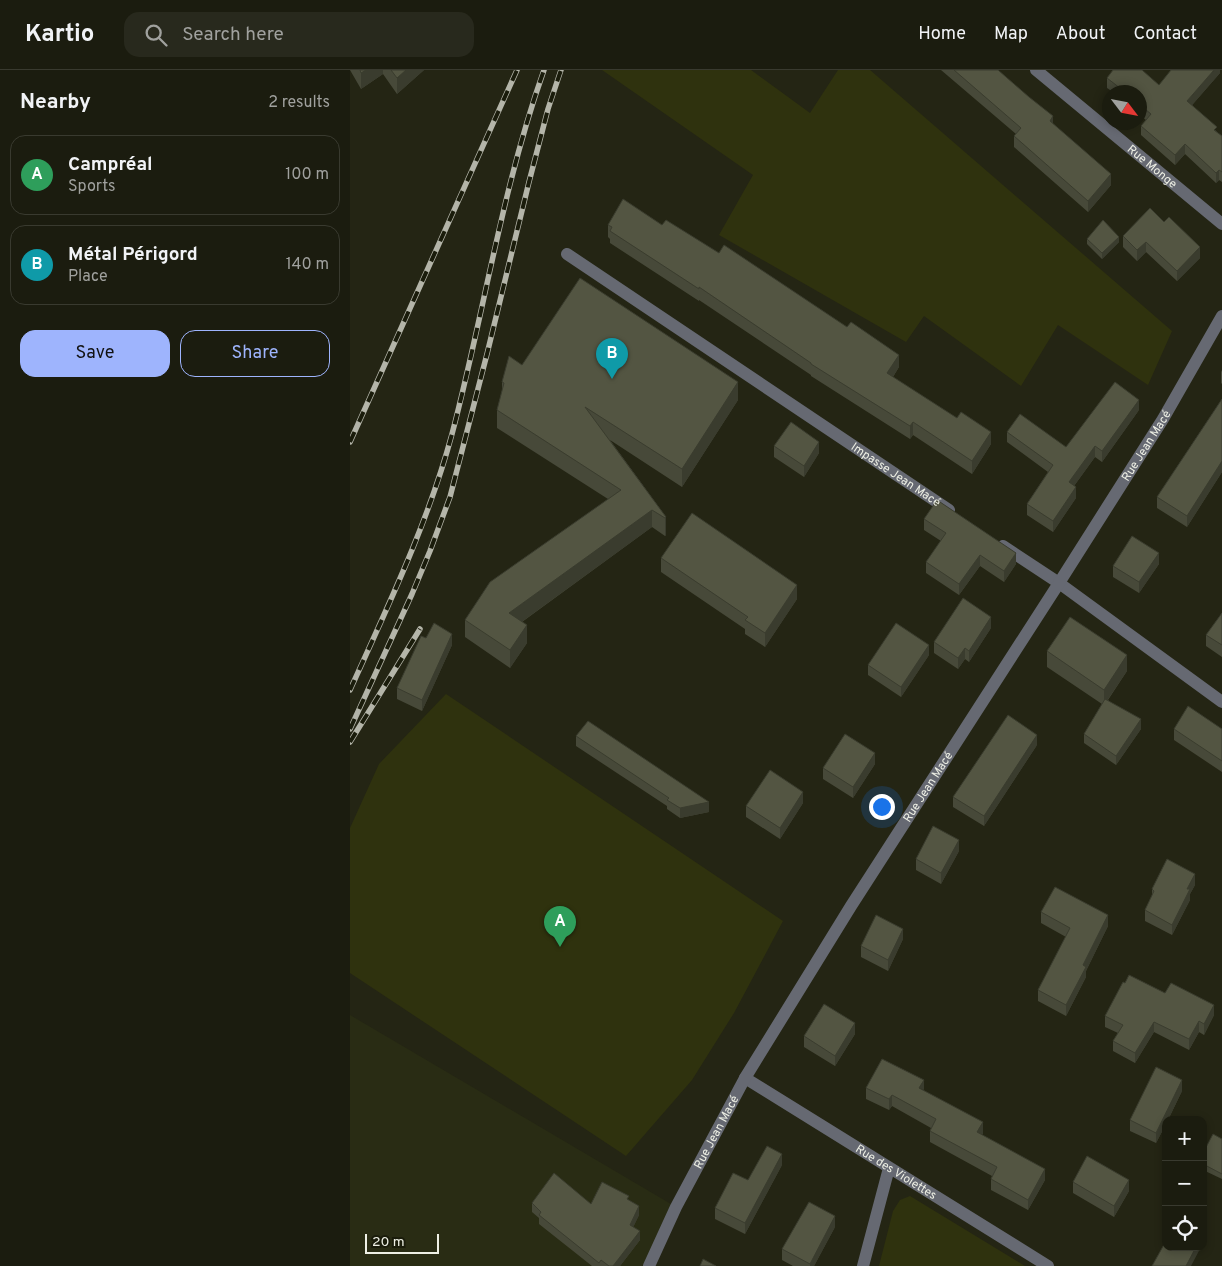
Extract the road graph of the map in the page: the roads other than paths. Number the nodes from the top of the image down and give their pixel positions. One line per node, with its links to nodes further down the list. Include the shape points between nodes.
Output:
1 (1036, 70): 2 (street, Rue Monge)
2 (1222, 224)
3 (567, 254): 5 (street, Impasse Jean Macé)
4 (1222, 316): 7 (street, Rue Jean Macé, via 1163,419)
5 (961, 517)
6 (994, 539): 7 (street)
7 (1059, 583): 8 (street); 9 (street, Rue Jean Macé)
8 (1222, 702)
9 (744, 1078): 10 (street, Rue des Violettes); 11 (street, Rue Jean Macé, via 676,1207)
10 (889, 1168): 12 (street); 13 (street, Rue des Violettes)
11 (649, 1266)
12 (863, 1266)
13 (1048, 1266)

